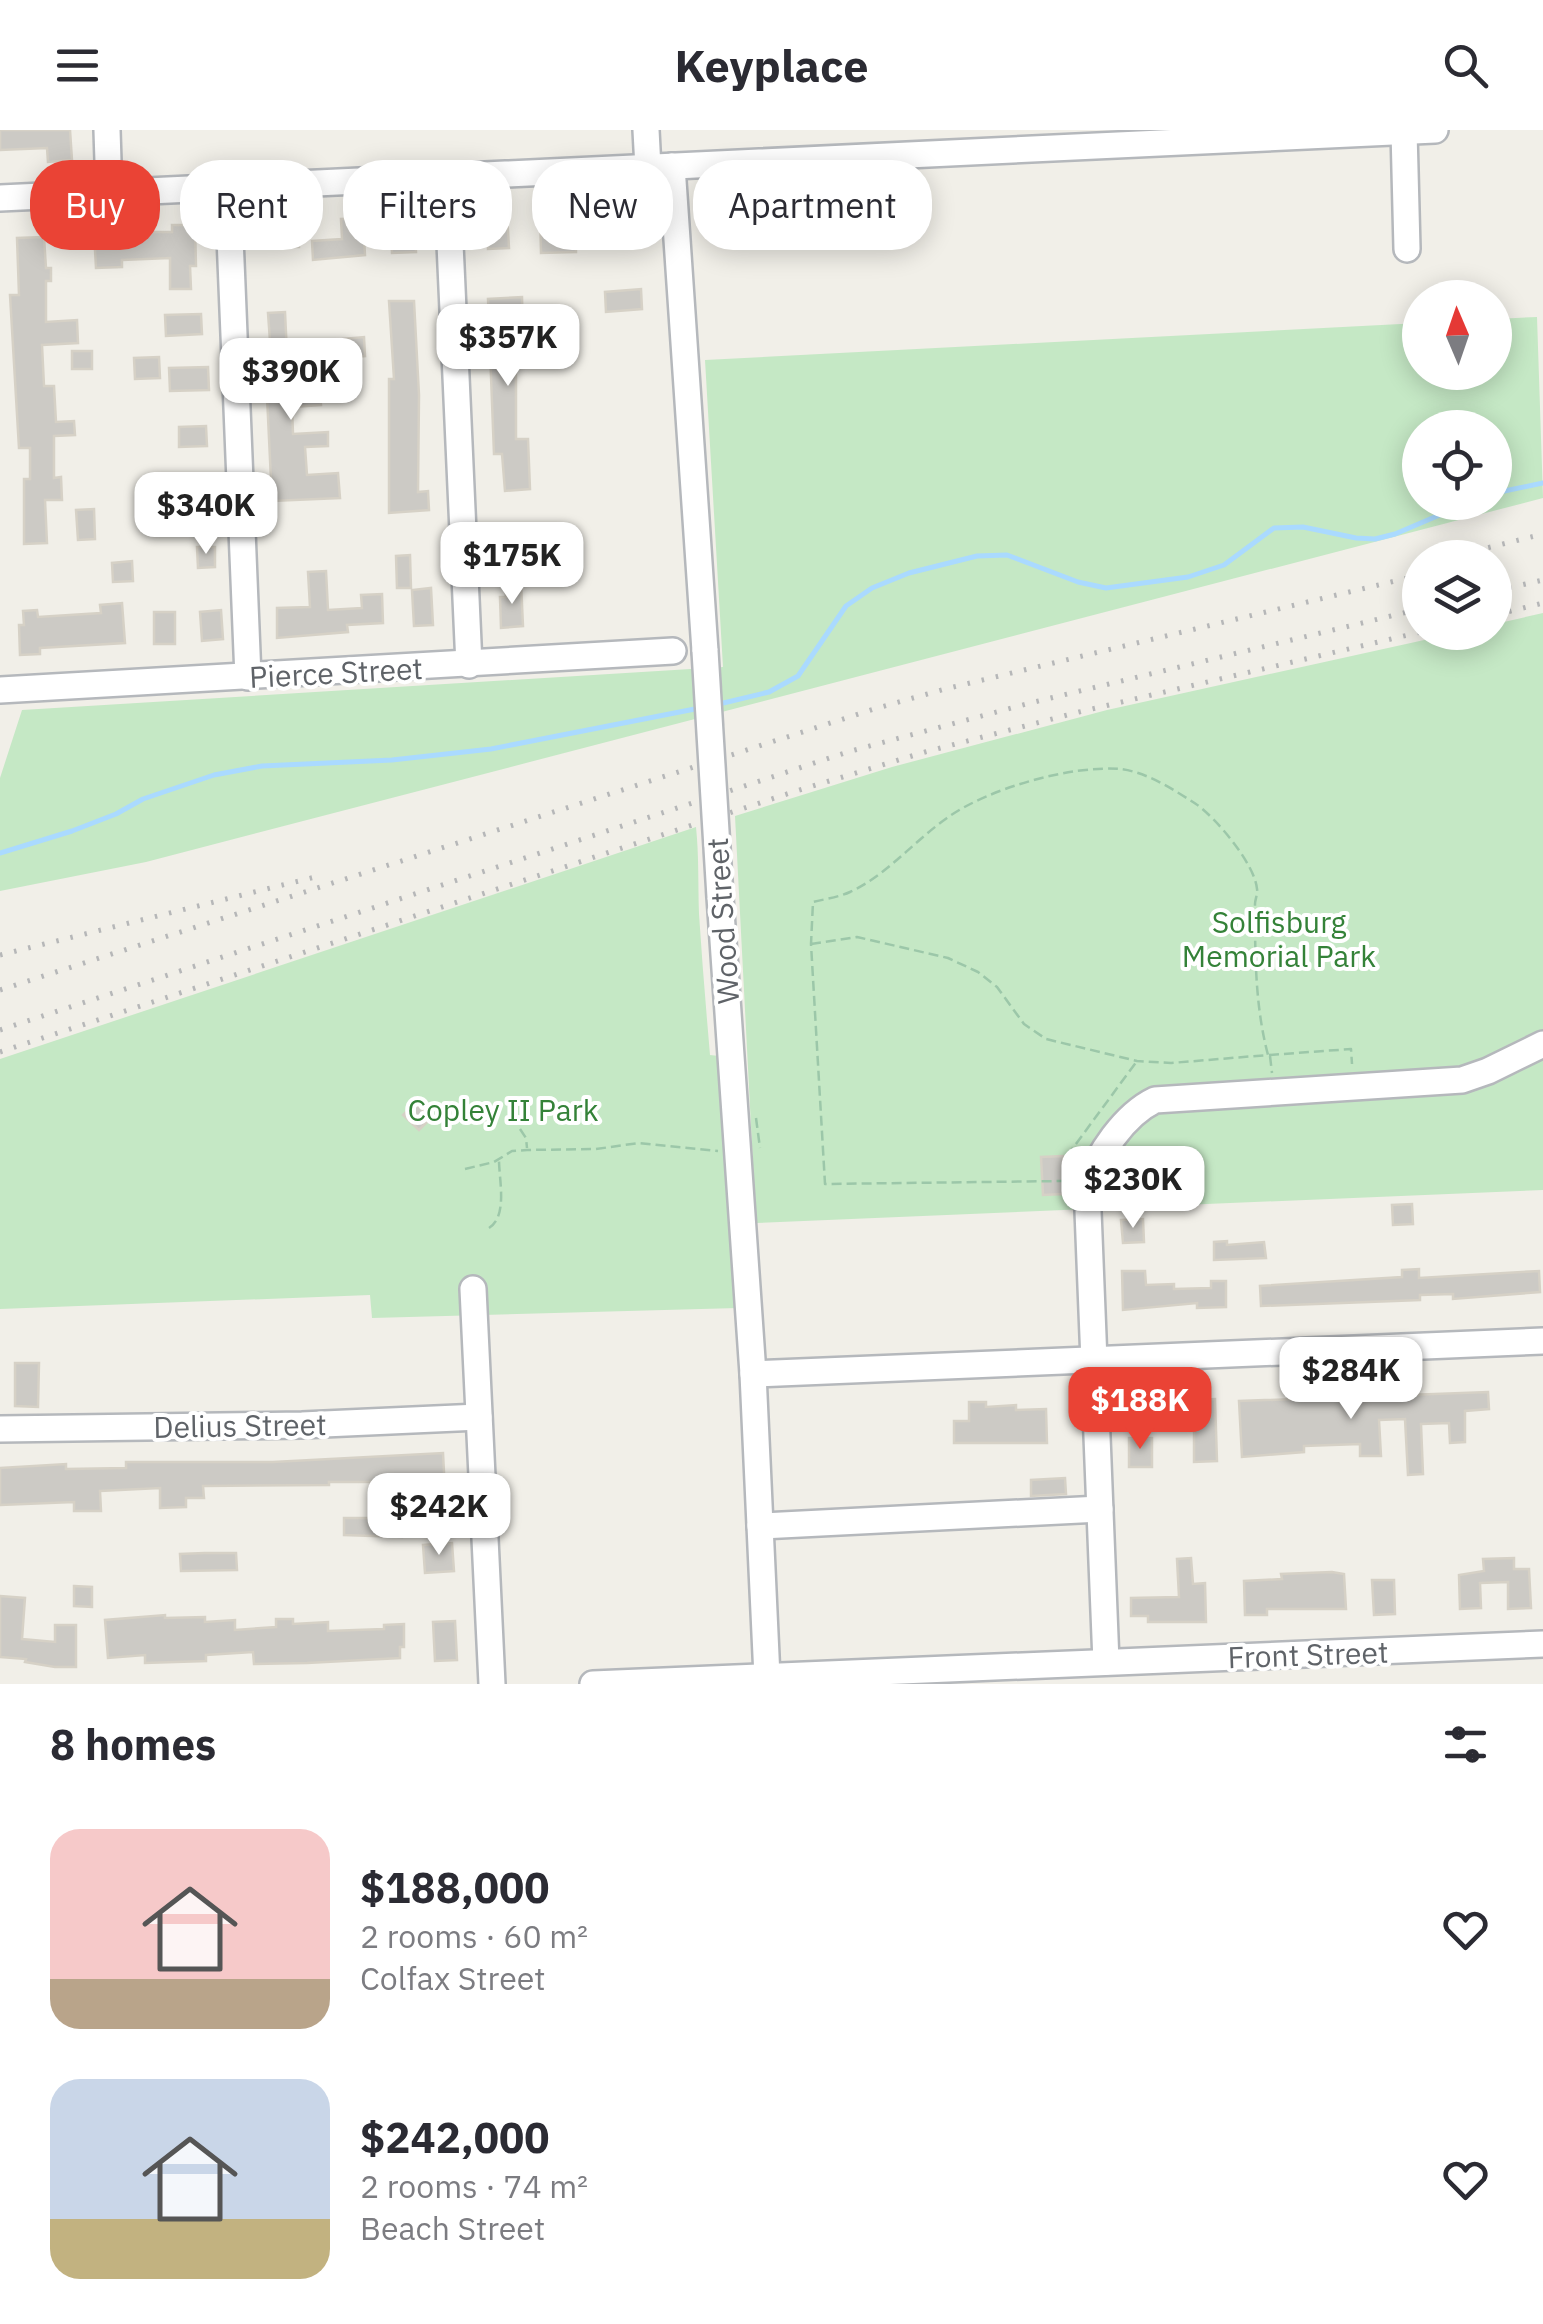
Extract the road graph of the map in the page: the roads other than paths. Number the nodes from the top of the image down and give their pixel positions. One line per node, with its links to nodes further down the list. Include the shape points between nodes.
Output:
1 (106, 130): 5 (street)
2 (646, 130): 6 (street, Wood Street)
3 (1435, 130): 4 (street)
4 (1404, 132): 7 (street); 10 (street)
5 (107, 160)
6 (657, 160)
7 (673, 166)
8 (30, 197): 9 (street)
9 (0, 198)
10 (1407, 249)
11 (231, 250): 16 (street)
12 (450, 250): 15 (street)
13 (668, 250): 22 (street, Wood Street, bridge, via 705,651)
14 (673, 652): 15 (street, Pierce Street)
15 (470, 665): 16 (street, Pierce Street)
16 (248, 678): 17 (street, Pierce Street)
17 (0, 690)
18 (1543, 1044): 21 (street, via 1462,1080 1141,1106 1096,1160 1087,1186)
19 (473, 1289): 23 (street)
20 (1543, 1341): 21 (street)
21 (1094, 1360): 22 (street); 25 (street)
22 (754, 1374): 26 (street, Wood Street)
23 (480, 1417): 24 (street, Delius Street); 31 (street)
24 (0, 1428)
25 (1100, 1509): 26 (street); 28 (street)
26 (760, 1526): 29 (street, Wood Street)
27 (1543, 1644): 28 (street, Front Street)
28 (1106, 1662): 30 (street, Front Street)
29 (767, 1676): 30 (street, Front Street); 32 (street, Front Street)
30 (969, 1676)
31 (492, 1684)
32 (594, 1684)

